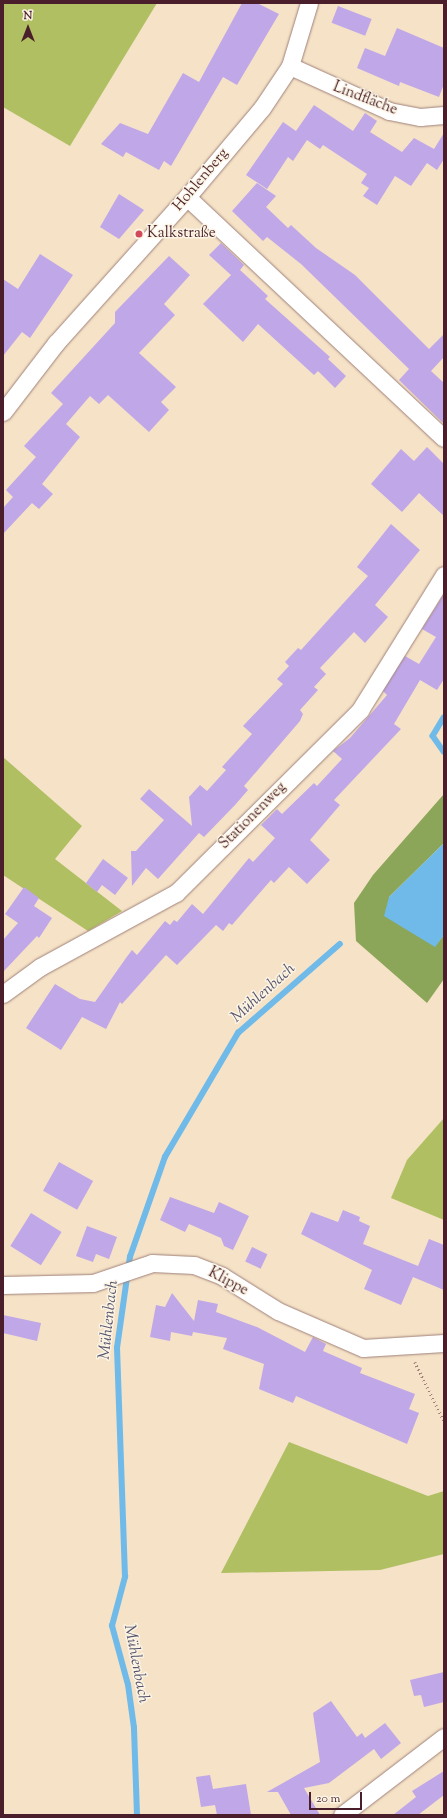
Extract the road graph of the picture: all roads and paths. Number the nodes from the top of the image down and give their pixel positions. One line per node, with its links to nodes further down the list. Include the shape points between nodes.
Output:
1 (309, 3): 2 (street, Hohlenberg)
2 (290, 66): 3 (street, Lindfläche, via 389,112 420,117); 4 (street, Hohlenberg, via 262,108)
3 (444, 115)
4 (187, 198): 5 (street, Hohlenberg, via 56,343); 6 (street)
5 (3, 412)
6 (444, 438)
7 (444, 575): 8 (street, Stationenweg, via 360,710 176,893 40,967)
8 (3, 994)
9 (3, 1285): 11 (street, Klippe, via 93,1282 152,1263 194,1265 222,1276 278,1311 362,1348)
10 (444, 1343): 11 (street, Klippe)
11 (407, 1348): 12 (path)
12 (444, 1421)
13 (444, 1737): 14 (street)
14 (342, 1815)

